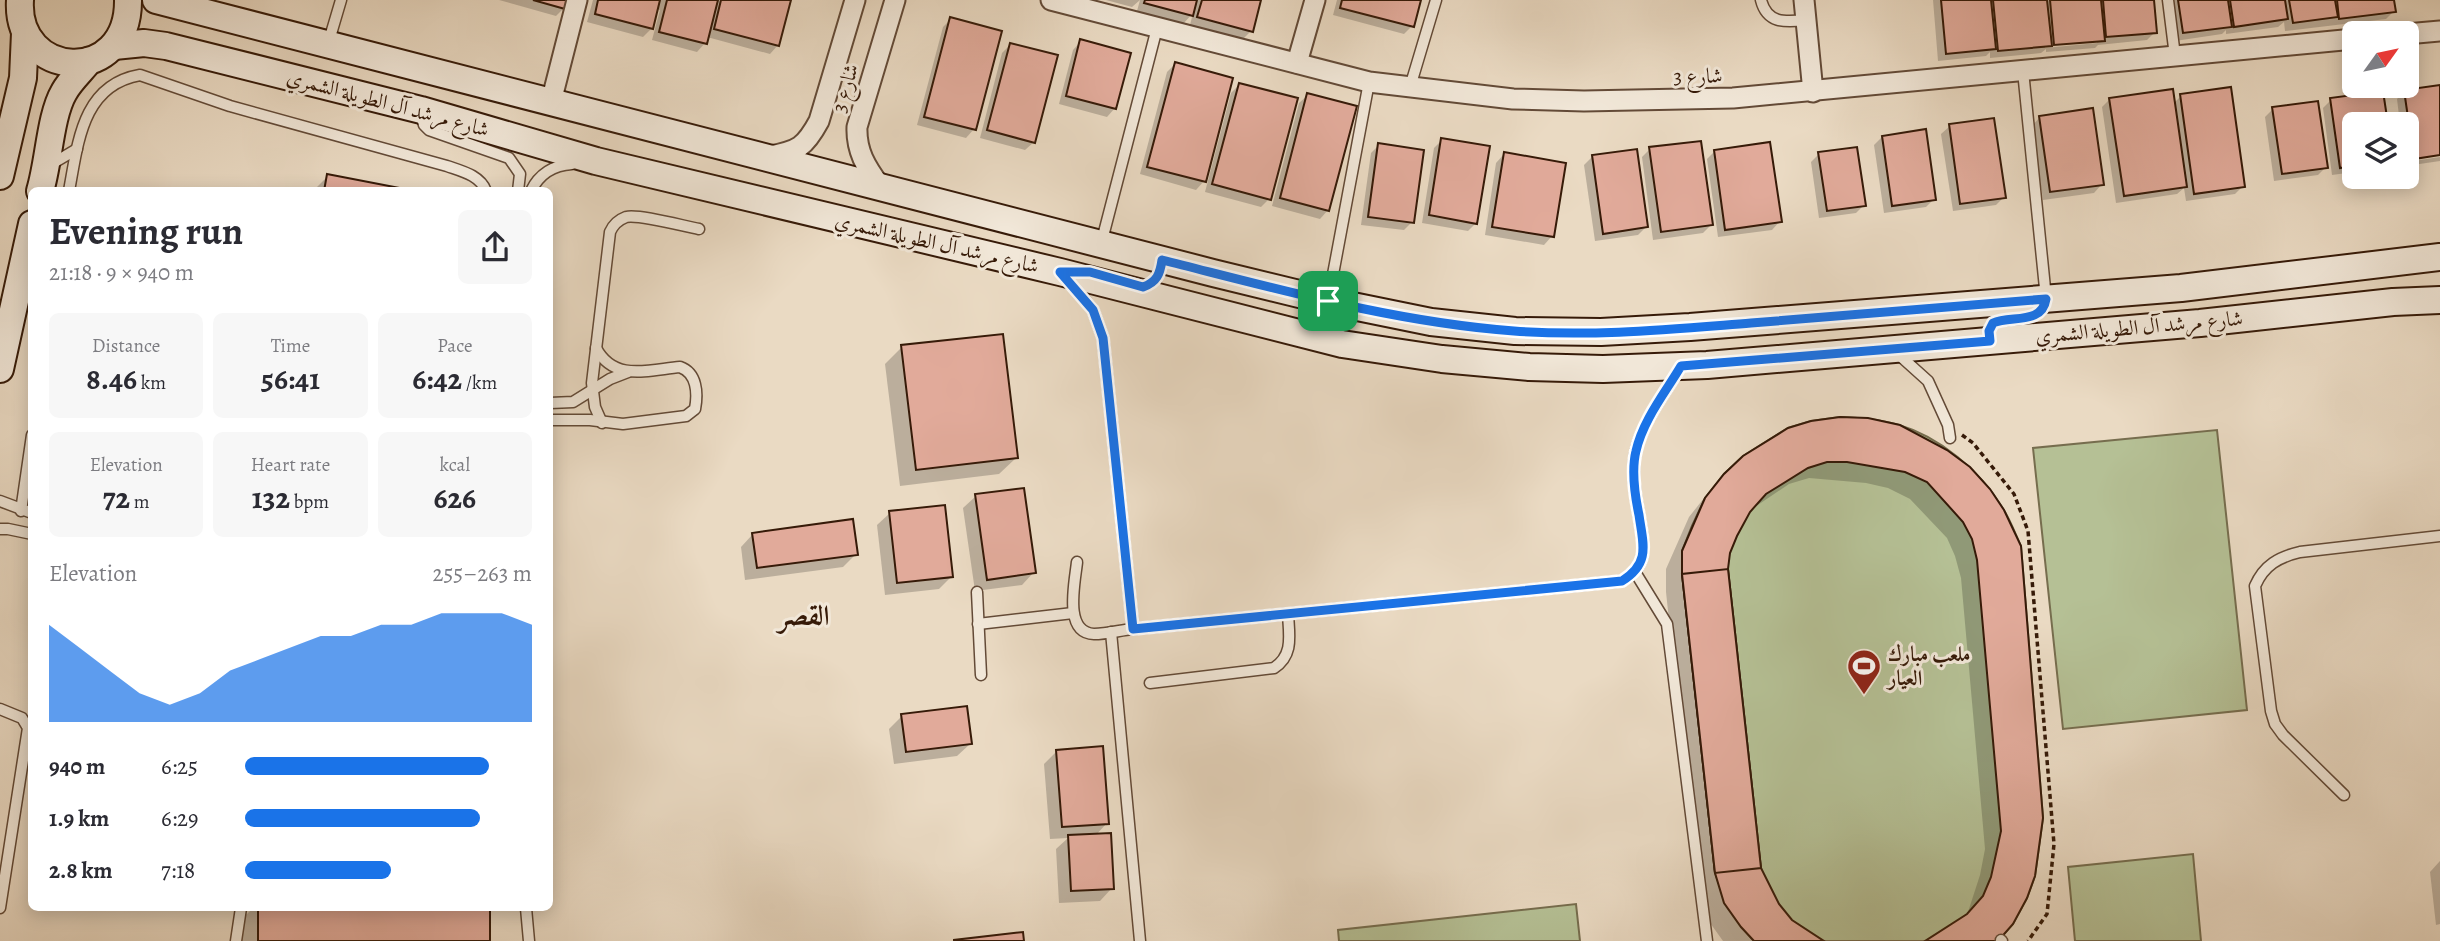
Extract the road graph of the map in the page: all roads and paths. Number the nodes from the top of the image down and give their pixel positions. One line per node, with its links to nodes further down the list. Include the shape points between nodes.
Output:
1 (128, 0): 19 (main road, via 126,24)
2 (156, 0): 18 (main road, شارع مرشد آل الطويلة الشمري)
3 (341, 0): 18 (lane)
4 (577, 0): 27 (street)
5 (855, 0): 30 (street, شارع 3, via 810,138 795,151)
6 (895, 0): 34 (street, شارع 3, via 857,127 863,162)
7 (1051, 0): 14 (street, شارع 3)
8 (1315, 0): 22 (street)
9 (1436, 0): 25 (lane)
10 (1761, 0): 12 (lane, via 1776,20)
11 (2168, 0): 20 (lane)
12 (1805, 10): 26 (street)
13 (16, 12): 21 (main road, via 37,48 70,63); 32 (main road, via 23,78)
14 (1157, 28): 22 (street, شارع 3); 40 (lane)
15 (2440, 31): 16 (street)
16 (2419, 33)
17 (2342, 39): 20 (street, شارع 3)
18 (328, 45): 27 (main road, شارع مرشد آل الطويلة الشمري)
19 (114, 46): 21 (main road); 28 (main road, شارع مرشد آل الطويلة الشمري, via 166,46)
20 (2175, 56): 23 (street, شارع 3)
21 (89, 61): 33 (main road, via 64,92 56,111)
22 (1297, 63): 24 (street, شارع 3)
23 (2024, 71): 26 (street, شارع 3); 46 (lane)
24 (1368, 82): 25 (street, شارع 3); 48 (lane)
25 (1410, 87): 26 (street, شارع 3, via 1513,99 1584,101 1733,99)
26 (1813, 92)
27 (551, 102): 28 (main road, via 502,104 407,81 397,86 396,101); 30 (main road, شارع مرشد آل الطويلة الشمري)
28 (410, 108): 31 (main road, شارع مرشد آل الطويلة الشمري); 37 (lane, via 429,130 509,158 520,174)
29 (77, 149): 33 (lane); 35 (lane); 36 (lane, via 92,104 114,85 140,75 230,106 447,166 469,174)
30 (768, 156): 34 (main road, شارع مرشد آل الطويلة الشمري)
31 (596, 161): 38 (lane, via 560,165 547,171); 45 (main road, شارع مرشد آل الطويلة الشمري)
32 (0, 176)
33 (44, 179)
34 (880, 186): 40 (main road, شارع مرشد آل الطويلة الشمري)
35 (70, 187)
36 (485, 187)
37 (519, 187)
38 (534, 187)
39 (699, 229): 52 (lane, via 634,216 612,227)
40 (1101, 244): 43 (main road, شارع مرشد آل الطويلة الشمري)
41 (28, 248): 55 (main road, via 19,303)
42 (2440, 257): 44 (main road, شارع مرشد آل الطويلة الشمري)
43 (1162, 260): 45 (main road, via 1160,275 1143,287 1090,272); 48 (main road, شارع مرشد آل الطويلة الشمري)
44 (2390, 262): 46 (main road, شارع مرشد آل الطويلة الشمري, via 2181,288); 49 (main road, via 2406,268 2413,282 2409,293)
45 (1060, 272): 54 (main road, شارع مرشد آل الطويلة الشمري, via 1342,344 1529,368); 75 (lane, via 1093,310 1103,338)
46 (2046, 299): 50 (main road, شارع مرشد آل الطويلة الشمري); 51 (main road, via 2036,315 1993,323)
47 (2440, 300): 49 (main road, شارع مرشد آل الطويلة الشمري)
48 (1328, 301): 50 (main road, شارع مرشد آل الطويلة الشمري, via 1431,322 1516,331 1601,332)
49 (2393, 302): 51 (main road, شارع مرشد آل الطويلة الشمري)
50 (1937, 308): 53 (main road, via 1948,315 1944,329 1894,338)
51 (1990, 341): 53 (main road, شارع مرشد آل الطويلة الشمري)
52 (596, 348): 56 (lane, via 612,368); 57 (lane)
53 (1886, 349): 54 (main road, شارع مرشد آل الطويلة الشمري); 61 (lane, via 1928,381)
54 (1681, 366): 70 (lane, via 1636,451 1644,546)
55 (0, 369)
56 (629, 371): 57 (lane); 60 (lane, via 686,369 693,377 695,409 678,418)
57 (592, 391): 58 (lane, via 573,402); 60 (lane)
58 (553, 403)
59 (553, 420): 60 (lane)
60 (602, 423)
61 (1948, 425): 62 (lane); 89 (path, via 1973,443 2014,494 2028,531 2054,844 2047,914)
62 (1950, 438)
63 (28, 486): 65 (lane)
64 (0, 501): 65 (lane)
65 (26, 512)
66 (0, 529): 67 (lane)
67 (28, 533)
68 (2440, 536): 81 (lane, via 2283,556 2260,573 2255,586 2275,724)
69 (1077, 562): 72 (lane)
70 (1634, 572): 73 (lane, via 1622,581); 88 (lane, via 1667,624)
71 (977, 592): 74 (lane)
72 (1073, 613): 74 (lane); 76 (lane, via 1082,630)
73 (1288, 614): 75 (lane); 78 (lane, via 1288,653 1274,668)
74 (978, 624): 77 (lane)
75 (1133, 629): 76 (lane)
76 (1111, 632): 87 (lane)
77 (981, 675)
78 (1150, 683)
79 (0, 709): 80 (lane, via 28,724)
80 (27, 762): 82 (lane)
81 (2344, 795)
82 (0, 908)
83 (241, 911): 85 (lane)
84 (526, 911): 86 (lane)
85 (236, 941)
86 (529, 941)
87 (1140, 941)
88 (1707, 941)
89 (2028, 941)

